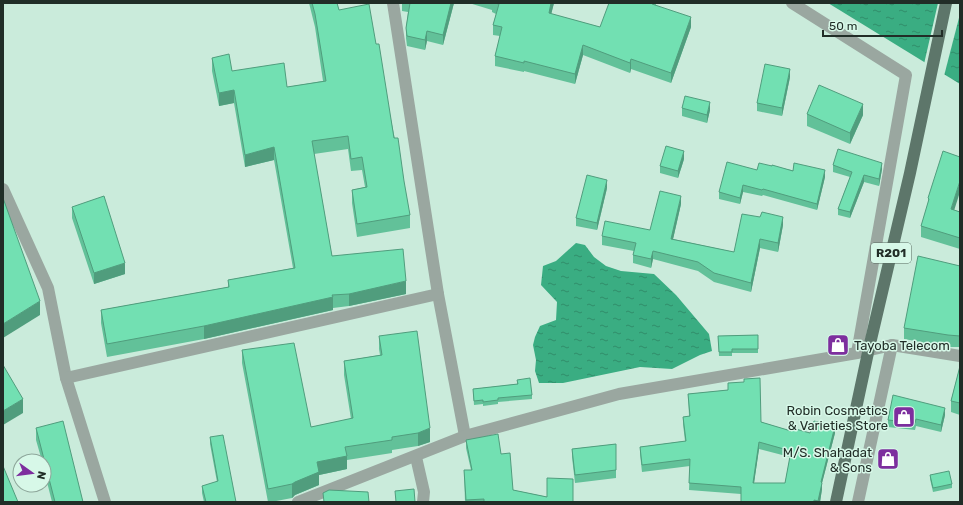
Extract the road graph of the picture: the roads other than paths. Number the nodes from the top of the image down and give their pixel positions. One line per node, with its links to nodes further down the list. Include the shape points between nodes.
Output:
1 (393, 3): 5 (street)
2 (792, 3): 7 (street, via 906,74)
3 (946, 3): 15 (main road, R201, bridge)
4 (3, 189): 9 (street, via 48,288)
5 (438, 294): 9 (street); 10 (street)
6 (892, 345): 7 (street); 8 (street); 16 (street)
7 (858, 353): 10 (street, via 620,394)
8 (960, 356)
9 (66, 378): 12 (street)
10 (465, 436): 11 (street)
11 (416, 457): 13 (street); 14 (street, via 424,492)
12 (105, 502)
13 (298, 502)
14 (423, 502)
15 (836, 502)
16 (858, 502)

